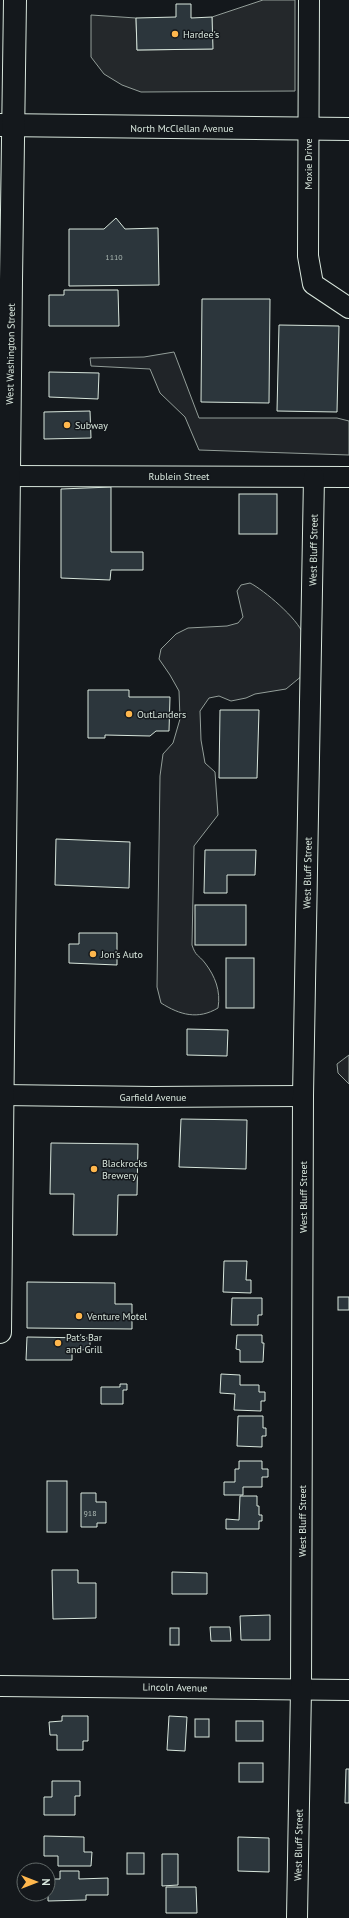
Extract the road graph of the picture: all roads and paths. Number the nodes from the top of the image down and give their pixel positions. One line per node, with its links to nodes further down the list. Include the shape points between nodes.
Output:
1 (15, 0): 3 (main road, West Washington Street)
2 (309, 0): 4 (street, Moxie Drive)
3 (7, 126): 4 (main road, North McClellan Avenue); 7 (main road, West Washington Street)
4 (308, 129): 5 (main road, North McClellan Avenue); 6 (street, Moxie Drive, via 308,256 313,284)
5 (349, 129)
6 (349, 308)
7 (8, 476): 8 (street, Rublein Street); 10 (main road, West Washington Street)
8 (314, 477): 9 (street, Rublein Street); 11 (street, West Bluff Street)
9 (349, 477)
10 (2, 1095): 11 (street, Garfield Avenue); 12 (main road, West Washington Street)
11 (303, 1096): 14 (street, West Bluff Street)
12 (0, 1332)
13 (0, 1686): 14 (street, Lincoln Avenue)
14 (301, 1689): 15 (street, Lincoln Avenue); 16 (street, West Bluff Street)
15 (349, 1690)
16 (297, 1918)

